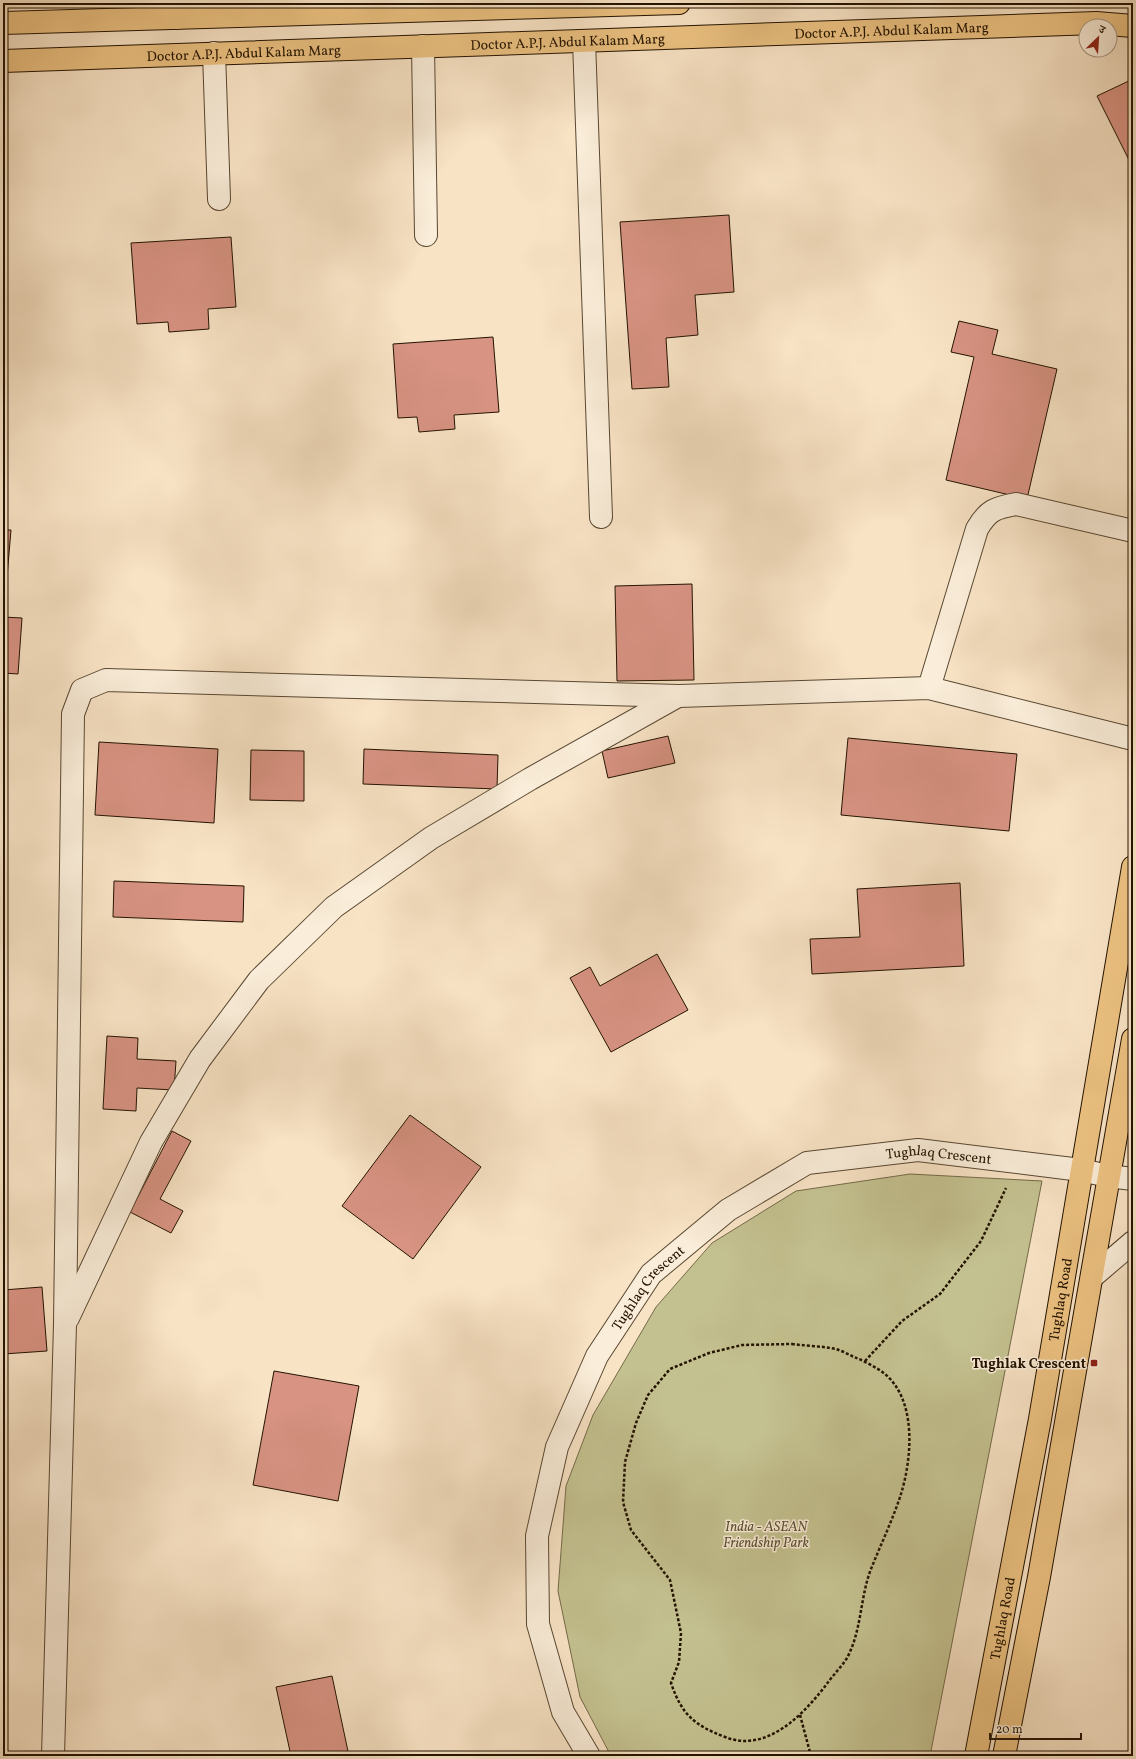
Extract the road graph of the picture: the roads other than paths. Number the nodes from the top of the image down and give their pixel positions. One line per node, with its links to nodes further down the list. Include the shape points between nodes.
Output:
1 (679, 3): 2 (main road)
2 (581, 4): 3 (main road)
3 (527, 5): 4 (main road)
4 (177, 11): 5 (main road)
5 (3, 23)
6 (1133, 26): 7 (main road, Doctor A.P.J. Abdul Kalam Marg, via 1096,23)
7 (584, 41): 8 (main road, Doctor A.P.J. Abdul Kalam Marg); 13 (street)
8 (423, 46): 9 (main road, Doctor A.P.J. Abdul Kalam Marg); 12 (street)
9 (214, 53): 10 (main road, Doctor A.P.J. Abdul Kalam Marg); 11 (street)
10 (3, 61)
11 (219, 199)
12 (426, 235)
13 (601, 517)
14 (1133, 531): 15 (street, via 1016,504 998,507 985,516 977,529)
15 (929, 688): 16 (street); 17 (street)
16 (679, 696): 26 (street, via 530,779 431,838 334,907 259,980 200,1059 151,1142); 26 (street, via 106,680 82,690 73,714)
17 (1133, 739)
18 (1133, 866): 21 (main road, Tughlaq Road)
19 (1133, 1038): 20 (main road, Tughlaq Road)
20 (1128, 1100): 22 (main road, Tughlaq Road)
21 (1081, 1170): 22 (street, Tughlaq Crescent); 30 (street, Tughlaq Crescent, via 918,1150 807,1163 728,1210 651,1274 597,1356 557,1447 537,1536 538,1624 563,1712); 31 (main road, Tughlaq Road, via 1040,1419)
22 (1108, 1176): 23 (street, Tughlaq Crescent); 25 (main road, Tughlaq Road)
23 (1133, 1180)
24 (1133, 1242): 25 (street)
25 (1092, 1278): 32 (main road, Tughlaq Road, via 1039,1577)
26 (65, 1324): 27 (street)
27 (54, 1717): 28 (street); 29 (street)
28 (53, 1756)
29 (69, 1756)
30 (589, 1756)
31 (976, 1756)
32 (1004, 1756)

